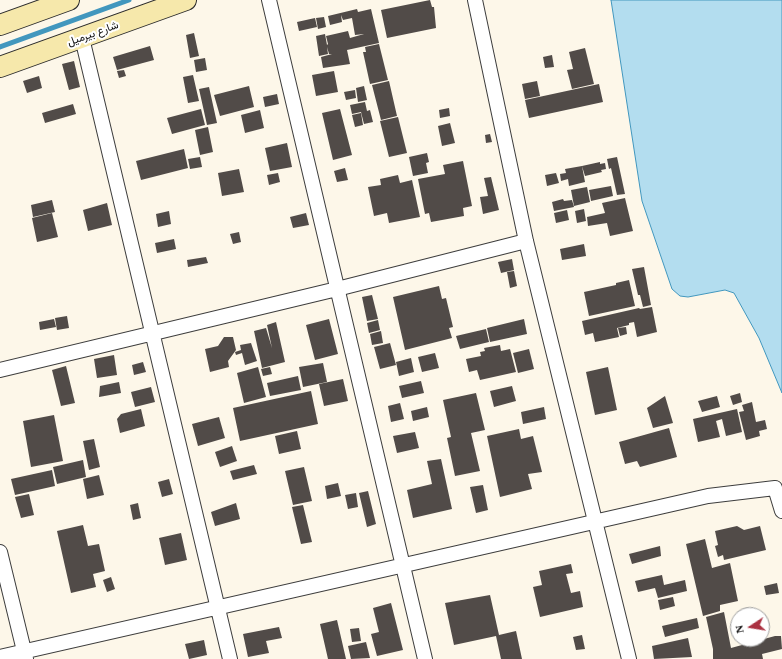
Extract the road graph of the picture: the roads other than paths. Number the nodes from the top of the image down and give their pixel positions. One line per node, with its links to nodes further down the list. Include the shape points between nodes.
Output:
1 (69, 0): 5 (street)
2 (186, 0): 6 (street, شارع بيرميل)
3 (268, 0): 9 (street)
4 (475, 0): 8 (street)
5 (0, 25)
6 (82, 38): 7 (street, شارع بيرميل); 10 (street)
7 (0, 68)
8 (526, 241): 9 (street); 13 (street)
9 (337, 289): 10 (street); 15 (street)
10 (152, 334): 11 (street); 16 (street)
11 (0, 370)
12 (782, 511): 13 (street, via 775,488 708,496)
13 (596, 522): 15 (street); 21 (street)
14 (0, 552): 17 (street)
15 (403, 564): 16 (street); 20 (street)
16 (219, 607): 17 (street); 19 (street)
17 (25, 655): 18 (street)
18 (0, 657)
19 (230, 659)
20 (425, 659)
21 (629, 659)

